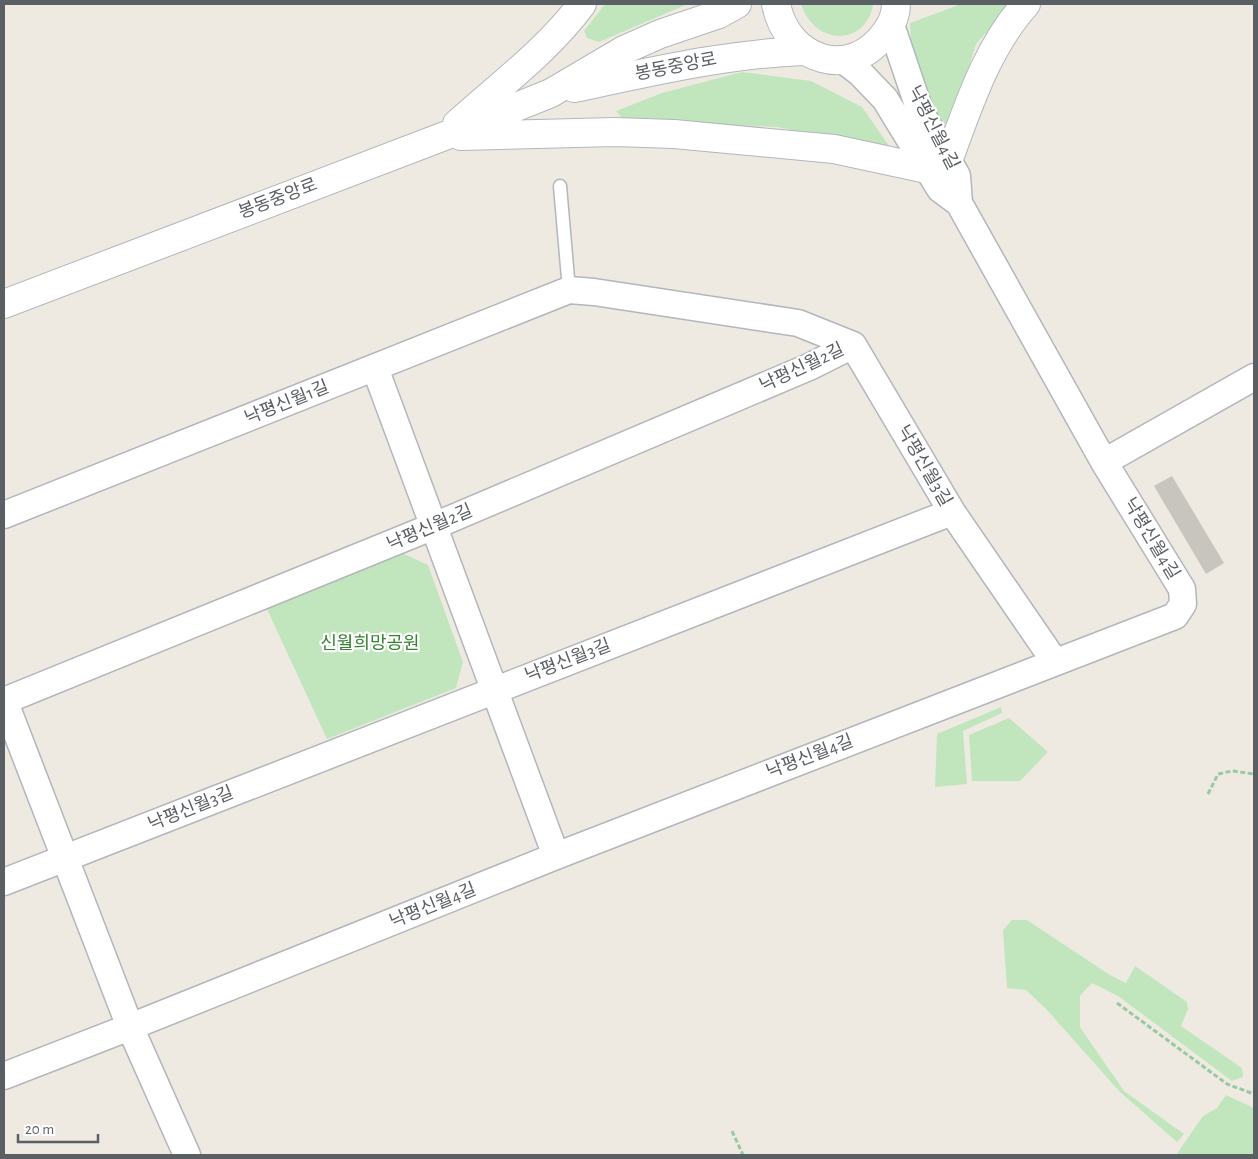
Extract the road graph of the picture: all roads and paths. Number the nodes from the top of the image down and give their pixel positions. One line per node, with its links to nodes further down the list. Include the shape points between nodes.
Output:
1 (582, 4): 9 (street, via 544,46)
2 (737, 4): 8 (street, 봉동중앙로, via 624,50)
3 (776, 4): 6 (street, 봉동중앙로, via 789,38)
4 (1026, 4): 10 (street, via 1002,36)
5 (899, 11): 7 (street, via 879,42); 10 (street, 낙평신월4길, via 920,111)
6 (804, 50): 7 (street, 봉동중앙로, via 822,58); 8 (street, 봉동중앙로, via 699,62)
7 (843, 60): 10 (street, 낙평신월4길, via 885,99)
8 (551, 93): 9 (street, 봉동중앙로)
9 (442, 137): 10 (street, via 615,132 674,134 834,149); 13 (street, 봉동중앙로)
10 (937, 165): 17 (street, 낙평신월4길, via 940,189 959,203)
11 (560, 186): 12 (lane)
12 (570, 290): 14 (street, via 798,323); 15 (street, 낙평신월1길)
13 (4, 304)
14 (853, 344): 18 (street, 낙평신월3길); 20 (street, 낙평신월2길, via 808,367)
15 (376, 368): 19 (street, 낙평신월1길); 20 (street)
16 (1254, 378): 17 (street)
17 (1104, 462): 21 (street, 낙평신월4길, via 1182,589 1183,604 1175,616)
18 (952, 512): 21 (street); 22 (street, 낙평신월3길)
19 (4, 515)
20 (434, 526): 22 (street); 23 (street, 낙평신월2길)
21 (1055, 662): 26 (street, 낙평신월4길)
22 (494, 689): 26 (street); 27 (street, 낙평신월3길)
23 (4, 701): 27 (street)
24 (1254, 774): 25 (path, via 1232,771 1218,774)
25 (1208, 794)
26 (556, 856): 30 (street, 낙평신월4길)
27 (64, 858): 28 (street, 낙평신월3길); 30 (street)
28 (4, 882)
29 (1117, 1003): 32 (path, via 1227,1084)
30 (130, 1028): 31 (street, 낙평신월4길); 34 (street)
31 (4, 1076)
32 (1254, 1094)
33 (732, 1131): 35 (path)
34 (187, 1155)
35 (743, 1155)

